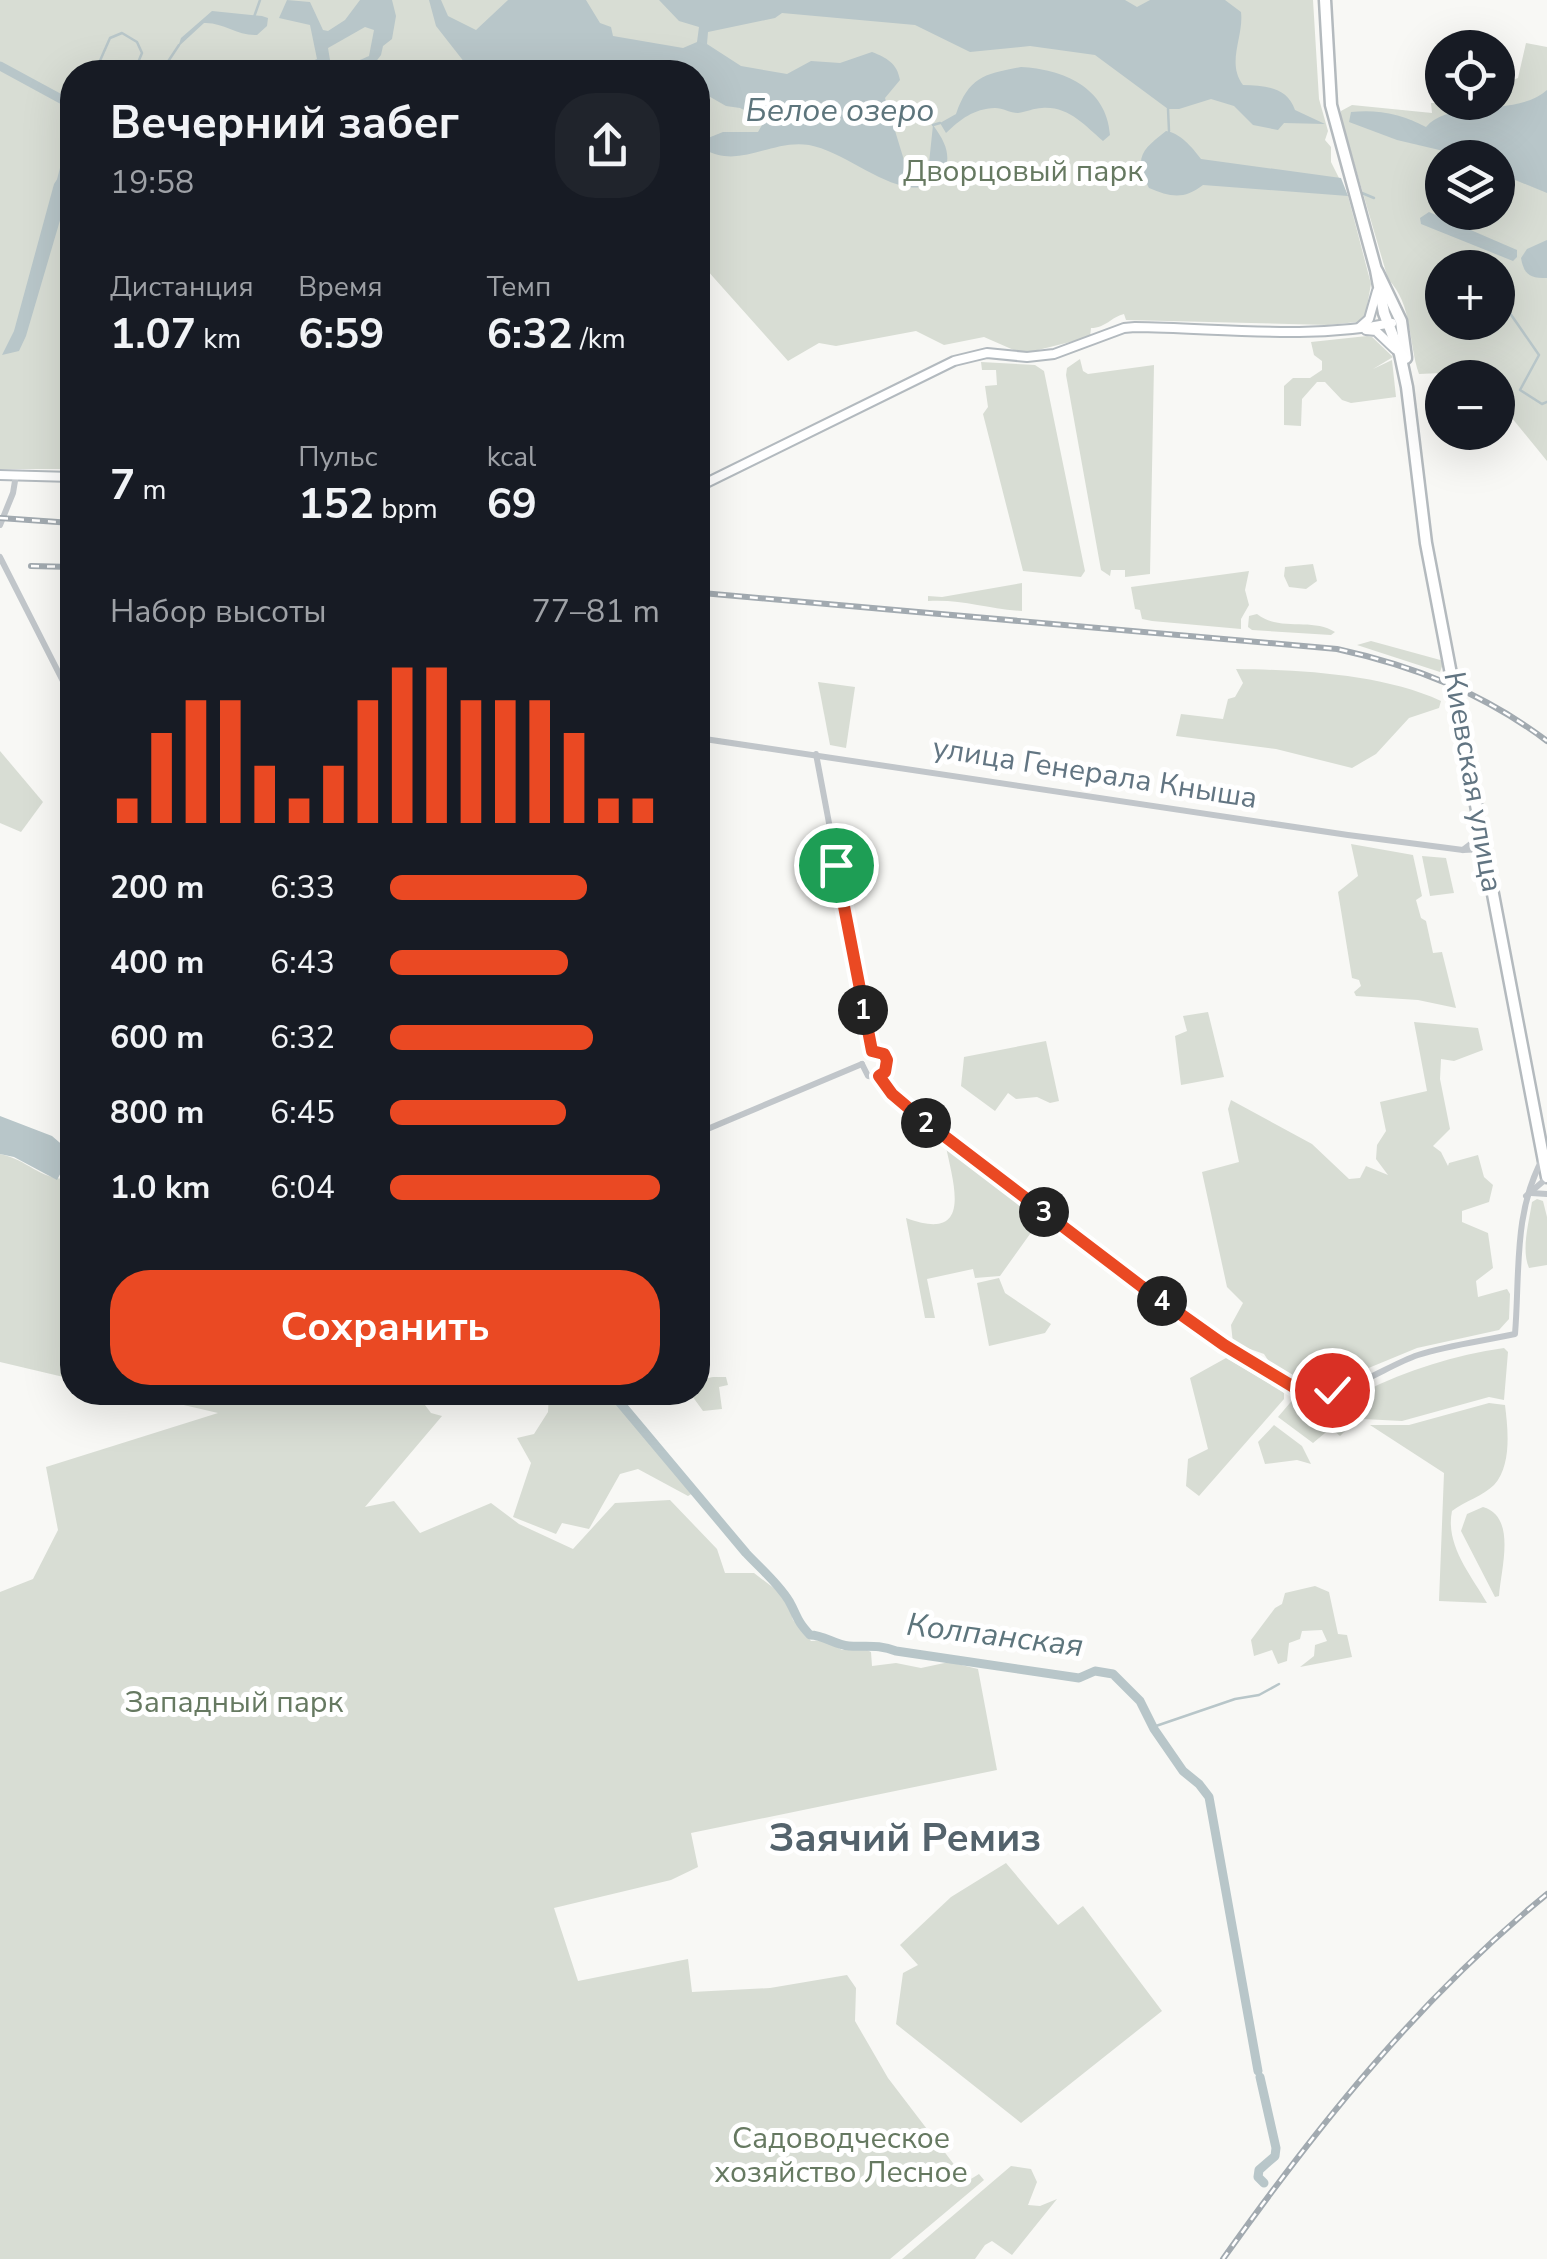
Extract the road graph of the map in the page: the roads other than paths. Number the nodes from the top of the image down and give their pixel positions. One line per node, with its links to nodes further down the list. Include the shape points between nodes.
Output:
1 (1325, 0): 2 (main road, via 1331,105)
2 (1376, 270): 3 (main road); 4 (main road)
3 (1377, 288): 5 (main road); 6 (main road, via 1369,319)
4 (1400, 315): 5 (main road); 8 (main road)
5 (1386, 319): 6 (main road); 7 (main road)
6 (1356, 330): 7 (main road, via 1376,332); 12 (main road, via 1135,327 1054,354 976,354)
7 (1400, 354): 8 (main road)
8 (1407, 386): 18 (main road, Киевская улица, via 1426,542)
9 (0, 475): 10 (main road)
10 (16, 475): 11 (main road); 13 (street)
11 (60, 477)
12 (710, 480)
13 (0, 524)
14 (0, 557): 15 (street)
15 (60, 675)
16 (710, 740): 17 (street, улица Генерала Кныша)
17 (816, 754): 19 (street, улица Генерала Кныша); 21 (street)
18 (1481, 829): 19 (street); 20 (main road, Киевская улица)
19 (1463, 850): 20 (street, улица Генерала Кныша)
20 (1485, 850): 25 (main road, Киевская улица)
21 (872, 1051): 22 (street); 23 (street, via 887,1060)
22 (862, 1064): 23 (street, via 868,1076); 24 (street)
23 (879, 1076): 29 (street, via 918,1116 1141,1286 1224,1345 1297,1389 1316,1393 1419,1355 1515,1334)
24 (710, 1128)
25 (1543, 1158): 26 (main road, Киевская улица); 27 (street)
26 (1547, 1178): 27 (street); 29 (street)
27 (1530, 1182): 29 (street)
28 (1547, 1194): 29 (street)
29 (1525, 1196)

